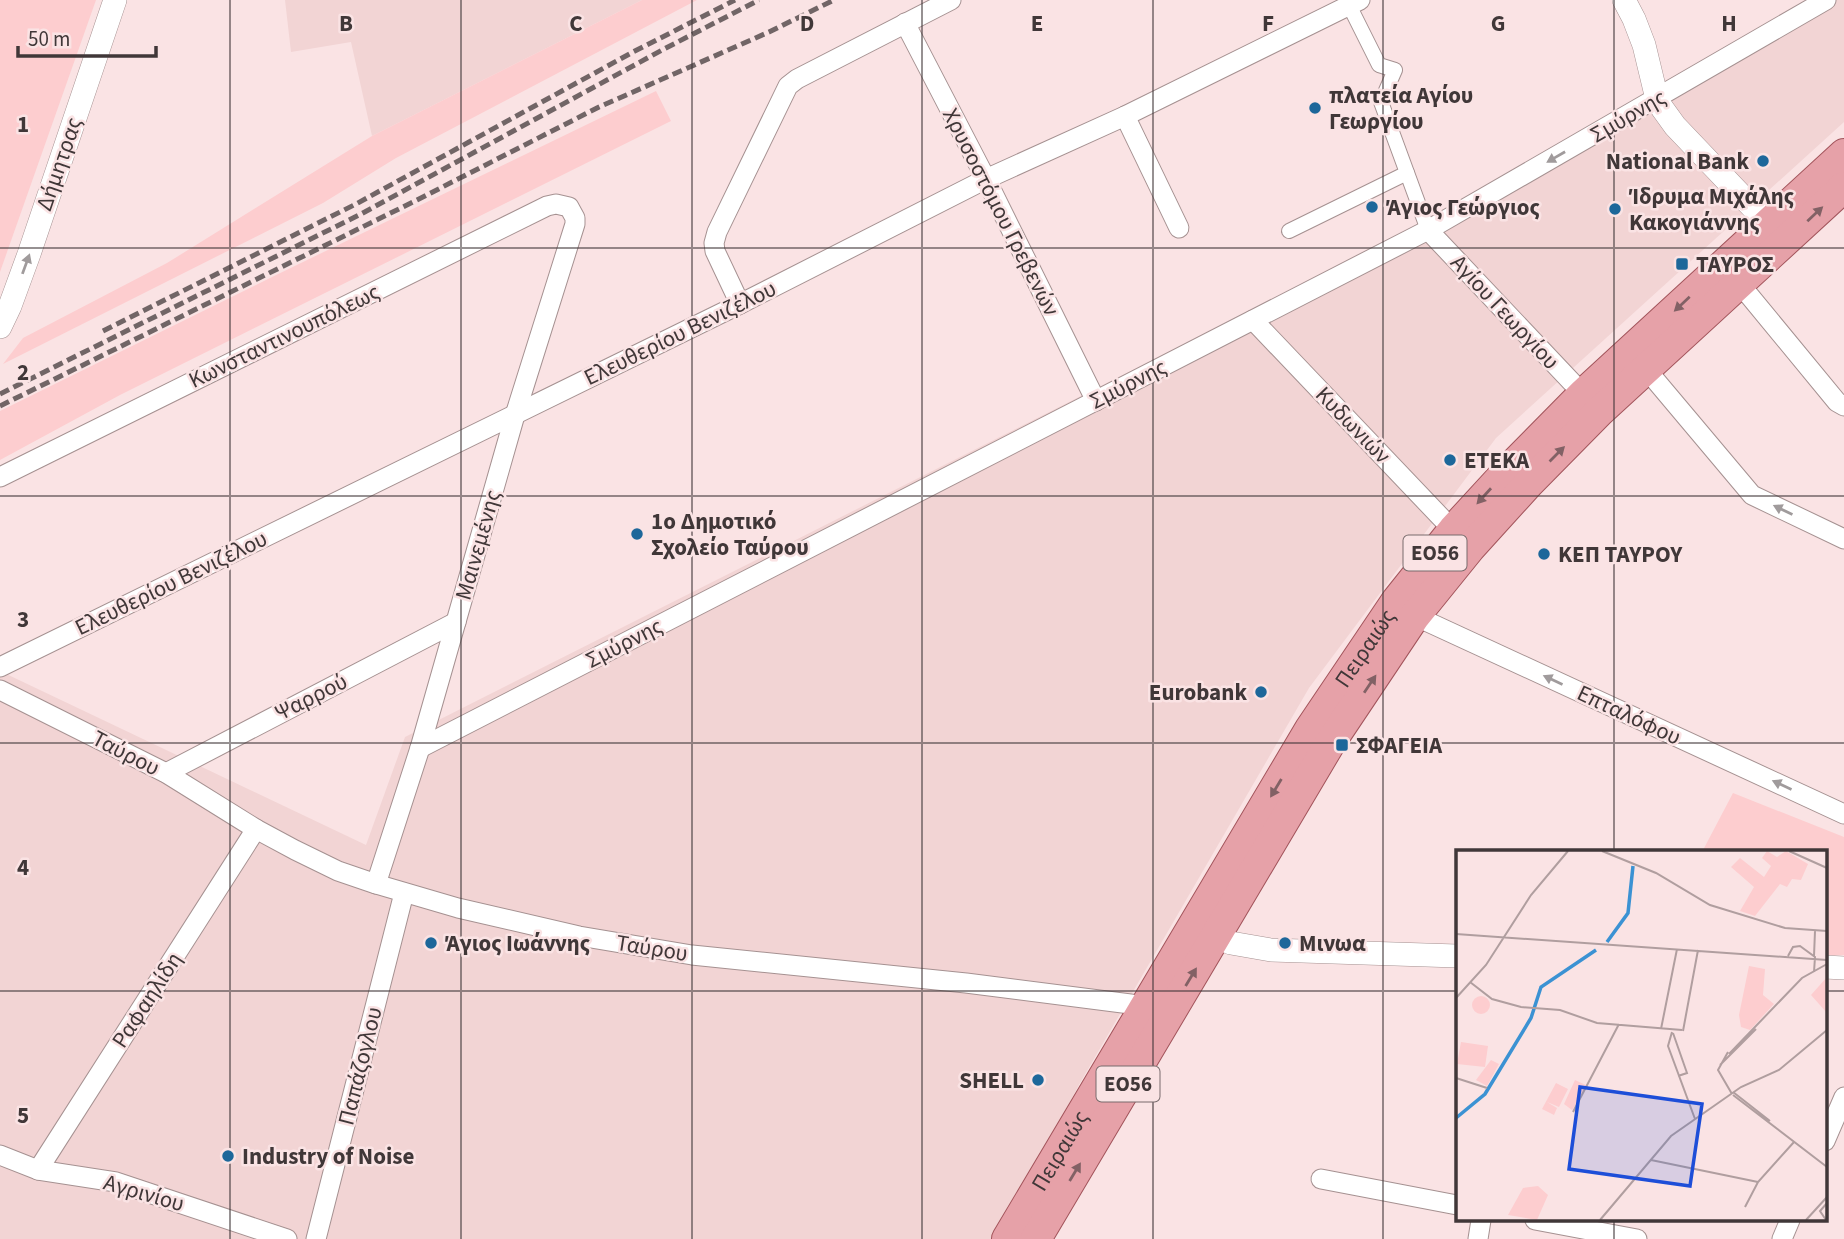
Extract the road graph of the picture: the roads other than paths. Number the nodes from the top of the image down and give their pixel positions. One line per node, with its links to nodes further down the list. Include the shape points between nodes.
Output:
1 (115, 0): 21 (street, Δήμητρας, one-way to 1)
2 (951, 0): 6 (street)
3 (1624, 0): 7 (street, via 1644,46)
4 (1826, 0): 7 (street, Σμύρνης)
5 (1342, 5): 8 (street, Ελευθερίου Βενιζέλου); 10 (street, via 1379,65 1395,70 1381,102)
6 (905, 23): 11 (street, Χρυσοστόμου Γρεβενών); 19 (street, via 797,79 782,96 714,243)
7 (1657, 99): 15 (street, Σμύρνης, one-way to 15); 17 (street, via 1675,126)
8 (1125, 116): 11 (street, Ελευθερίου Βενιζέλου); 14 (street)
9 (1844, 154): 17 (main road, Πειραιώς / ΕΟ56)
10 (1407, 173): 15 (street); 16 (street)
11 (986, 179): 19 (street, Ελευθερίου Βενιζέλου); 24 (street, Χρυσοστόμου Γρεβενών)
12 (1844, 187): 17 (main road, Πειραιώς / ΕΟ56, one-way to 12)
13 (569, 207): 26 (street, Μαινεμένης, via 575,224); 27 (street, Κωνσταντινουπόλεως, via 547,206)
14 (1179, 228)
15 (1428, 230): 20 (street, Σμύρνης); 23 (street, Αγίου Γεωργίου)
16 (1289, 231)
17 (1776, 233): 18 (main road, Πειραιώς / ΕΟ56); 23 (main road, Πειραιώς / ΕΟ56, one-way to 23)
18 (1739, 283): 22 (main road, Πειραιώς / ΕΟ56); 25 (street)
19 (740, 304): 26 (street, Ελευθερίου Βενιζέλου)
20 (1253, 320): 24 (street, Σμύρνης); 28 (street, Κυδωνιών)
21 (0, 327)
22 (1646, 369): 29 (street, one-way to 22, via 1752,495); 30 (main road, Πειραιώς / ΕΟ56, one-way to 22, via 1529,482)
23 (1583, 394): 28 (main road, Πειραιώς / ΕΟ56, one-way to 28)
24 (1096, 401): 34 (street, Σμύρνης)
25 (1844, 407)
26 (515, 415): 31 (street, Μαινεμένης); 32 (street, Ελευθερίου Βενιζέλου)
27 (0, 477)
28 (1453, 530): 40 (main road, Πειραιώς / ΕΟ56, one-way to 40, via 1397,600 1310,729)
29 (1844, 539)
30 (1415, 616): 36 (street, Επταλόφου, one-way to 30); 40 (main road, Πειραιώς / ΕΟ56, one-way to 30)
31 (456, 622): 34 (street, Μαινεμένης); 35 (street, Ψαρρού)
32 (0, 667)
33 (0, 690): 35 (street, Ταύρου)
34 (420, 748): 38 (street, Μαινεμένης)
35 (166, 773): 37 (street, Ταύρου)
36 (1844, 814)
37 (256, 829): 38 (street, Ταύρου, via 338,871); 48 (street, Ραφαηλίδη)
38 (376, 884): 39 (street, Ταύρου)
39 (404, 892): 44 (street, Ταύρου, via 579,936 692,955); 55 (street, Παπάζογλου)
40 (1204, 931): 41 (street, via 1231,943 1271,950); 44 (main road, Πειραιώς / ΕΟ56); 53 (main road, Πειραιώς / ΕΟ56, one-way to 40)
41 (1456, 956)
42 (1826, 967): 43 (street)
43 (1844, 968)
44 (1146, 1006): 56 (main road, Πειραιώς / ΕΟ56)
45 (1844, 1097): 46 (street)
46 (1826, 1139)
47 (0, 1155): 48 (street, Αγρινίου)
48 (38, 1170): 54 (street, Αγρινίου, via 116,1182)
49 (1321, 1180): 50 (street)
50 (1456, 1205)
51 (1546, 1222): 57 (street)
52 (1789, 1222): 58 (street)
53 (1044, 1236)
54 (287, 1239)
55 (316, 1239)
56 (1007, 1239)
57 (1637, 1239)
58 (1782, 1239)

